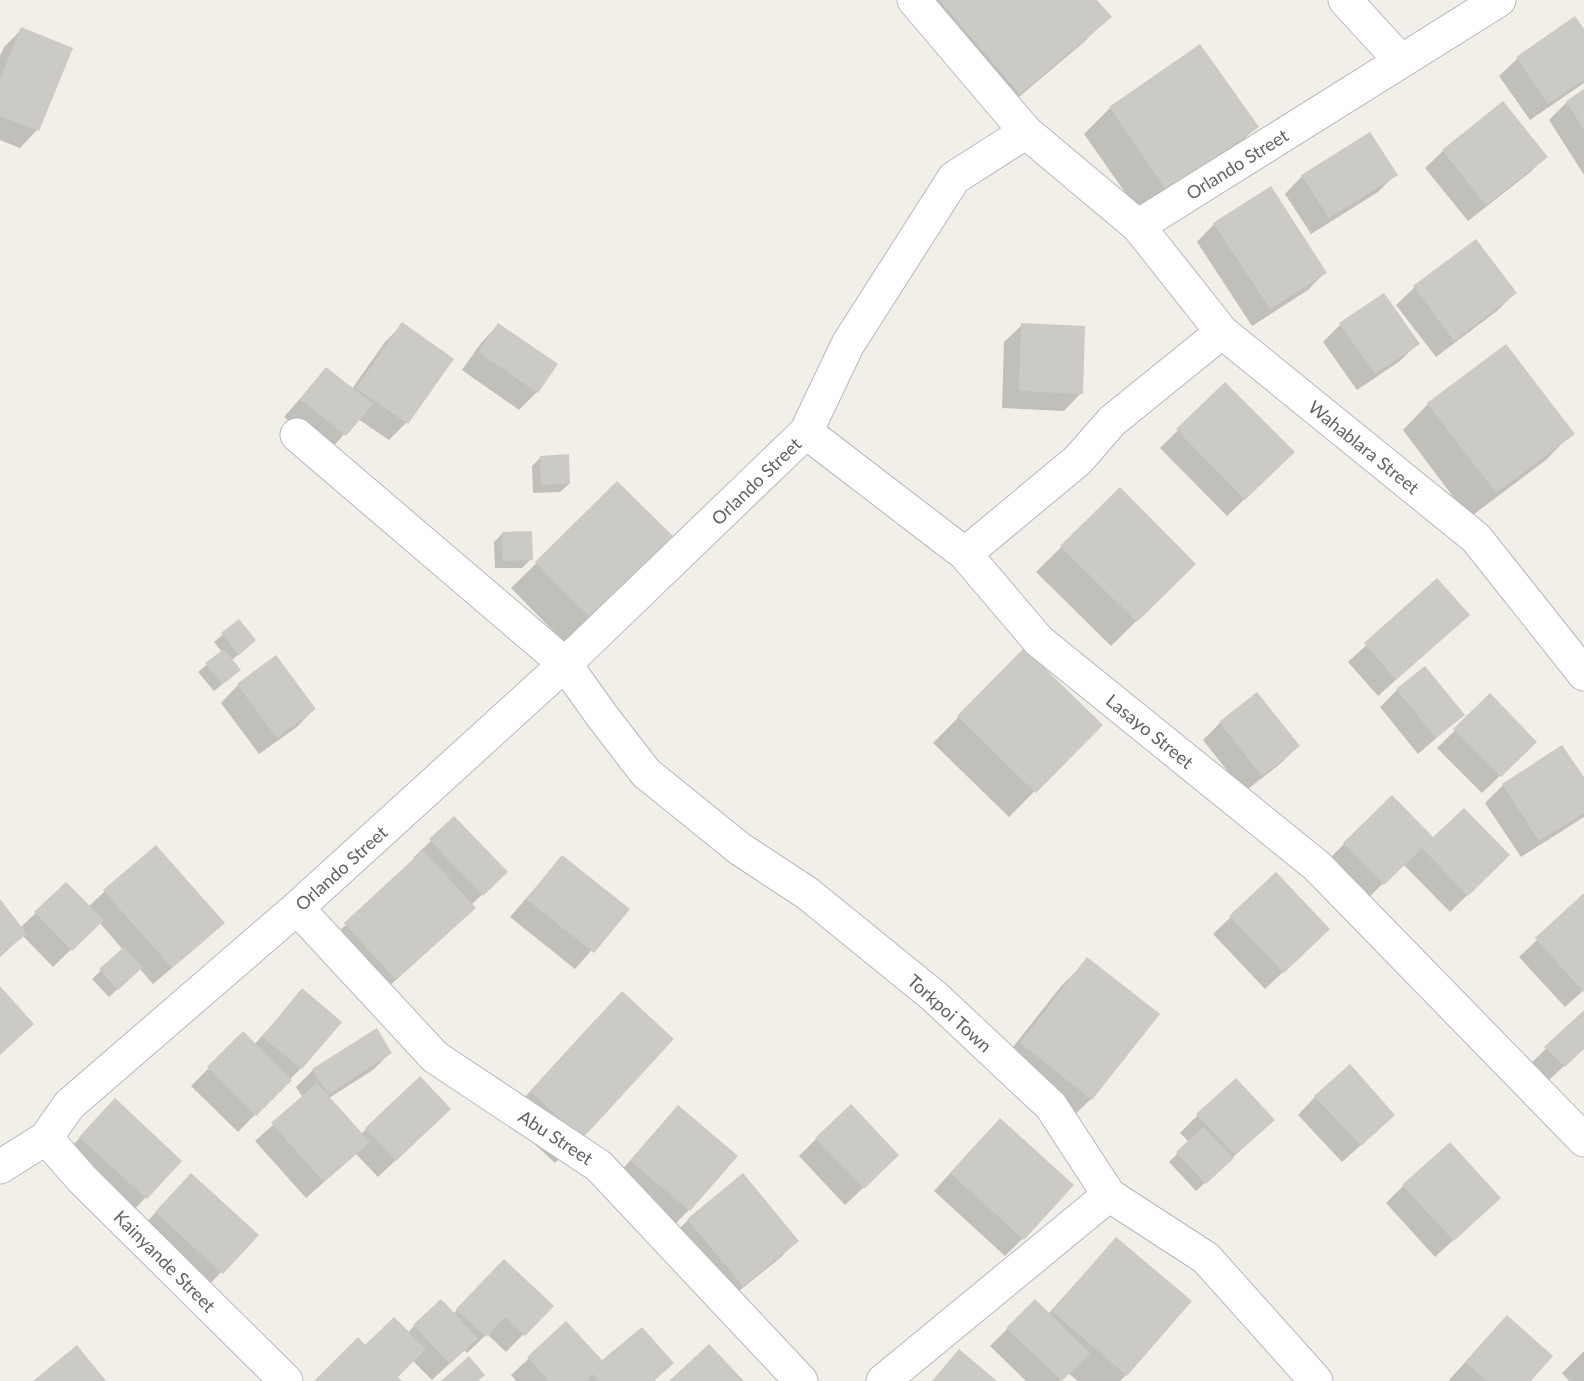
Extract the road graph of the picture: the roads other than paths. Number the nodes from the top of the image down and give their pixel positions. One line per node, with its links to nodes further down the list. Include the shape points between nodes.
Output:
1 (915, 0): 5 (street)
2 (1345, 0): 4 (street)
3 (1499, 0): 4 (street, Orlando Street)
4 (1401, 61): 6 (street, Orlando Street)
5 (1026, 132): 6 (street); 8 (street, Orlando Street, via 954,178 848,344)
6 (1138, 226): 7 (street, Wahablara Street)
7 (1222, 332): 10 (street, via 1112,421 1078,460); 12 (street, Wahablara Street, via 1476,538)
8 (806, 432): 10 (street, Lasayo Street); 11 (street, Orlando Street)
9 (297, 435): 11 (street, Torkpoi Town)
10 (965, 554): 15 (street, Lasayo Street, via 1039,641 1317,866)
11 (565, 664): 13 (street, Orlando Street); 17 (street, Torkpoi Town, via 646,773 740,849 807,893 935,997 1051,1106)
12 (1584, 674)
13 (297, 908): 14 (street, Orlando Street, via 69,1105); 19 (street, Abu Street, via 435,1058 599,1166)
14 (46, 1138): 16 (street, Orlando Street); 18 (street, Kainyande Street)
15 (1584, 1140)
16 (0, 1167)
17 (1109, 1195): 20 (street); 21 (street, Torkpoi Town, via 1206,1258)
18 (286, 1381)
19 (802, 1381)
20 (883, 1381)
21 (1316, 1381)

